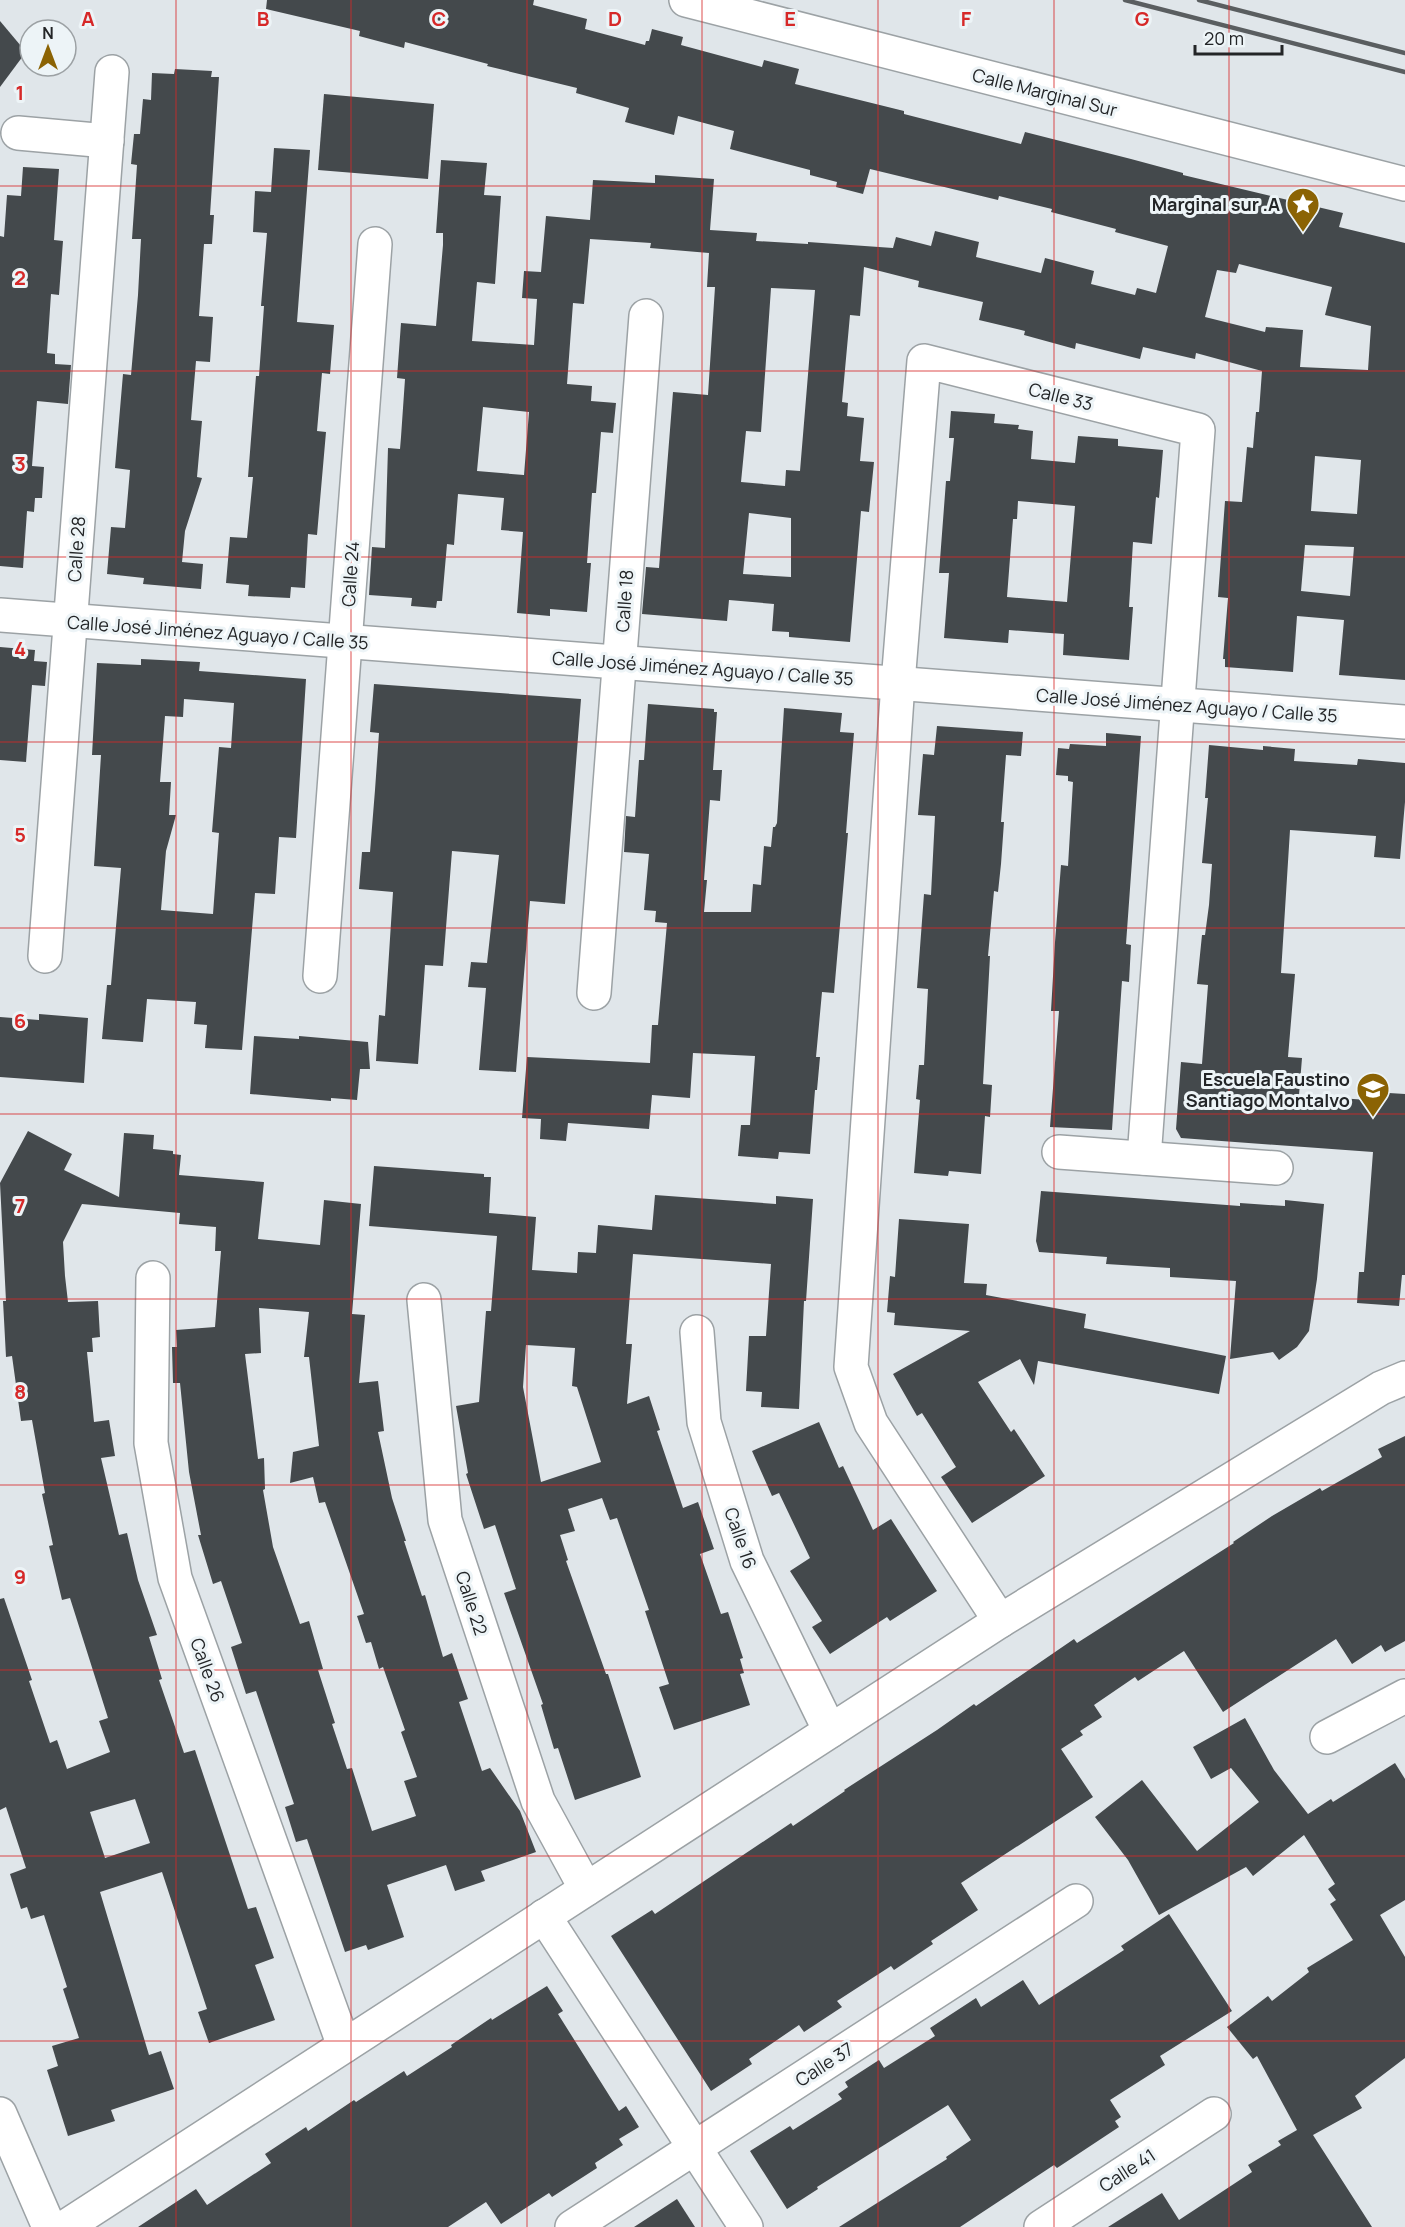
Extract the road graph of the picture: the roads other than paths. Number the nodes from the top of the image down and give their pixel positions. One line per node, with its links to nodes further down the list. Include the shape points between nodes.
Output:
1 (686, 0): 5 (street, Calle Marginal Sur)
2 (112, 72): 4 (street, Calle 28)
3 (18, 133): 4 (street)
4 (107, 141): 9 (street, Calle 28)
5 (1405, 184)
6 (375, 244): 10 (street, Calle 24)
7 (646, 316): 11 (street, Calle 18)
8 (0, 615): 9 (street, Calle José Jiménez Aguayo / Calle 35)
9 (71, 621): 10 (street, Calle José Jiménez Aguayo / Calle 35); 15 (street, Calle 28)
10 (345, 642): 11 (street, Calle José Jiménez Aguayo / Calle 35); 16 (street, Calle 24)
11 (619, 662): 12 (street, Calle José Jiménez Aguayo / Calle 35); 17 (street, Calle 18)
12 (898, 683): 13 (street, Calle José Jiménez Aguayo / Calle 35); 13 (street, Calle 33, via 924,361 1198,430); 25 (street, via 851,1367 871,1423)
13 (1178, 704): 14 (street, Calle José Jiménez Aguayo / Calle 35); 19 (street)
14 (1405, 722)
15 (45, 956)
16 (320, 976)
17 (594, 993)
18 (1059, 1152): 19 (street)
19 (1144, 1158): 20 (street)
20 (1276, 1168)
21 (153, 1278): 32 (street, Calle 26, via 151,1443 175,1578)
22 (424, 1300): 29 (street, Calle 22, via 445,1520 538,1801)
23 (697, 1332): 27 (street, Calle 16, via 704,1422 747,1561)
24 (1405, 1378): 25 (street, via 1381,1388)
25 (1000, 1621): 27 (street)
26 (1405, 1696): 28 (street)
27 (830, 1731): 29 (street)
28 (1327, 1737)
29 (586, 1889): 31 (street)
30 (1076, 1901): 35 (street, Calle 37)
31 (544, 1916): 32 (street); 35 (street)
32 (344, 2046): 37 (street)
33 (0, 2114): 36 (street)
34 (1214, 2114): 40 (street, Calle 41)
35 (695, 2148): 38 (street, Calle 37); 39 (street)
36 (49, 2227)
37 (65, 2227)
38 (572, 2227)
39 (746, 2227)
40 (1041, 2227)

